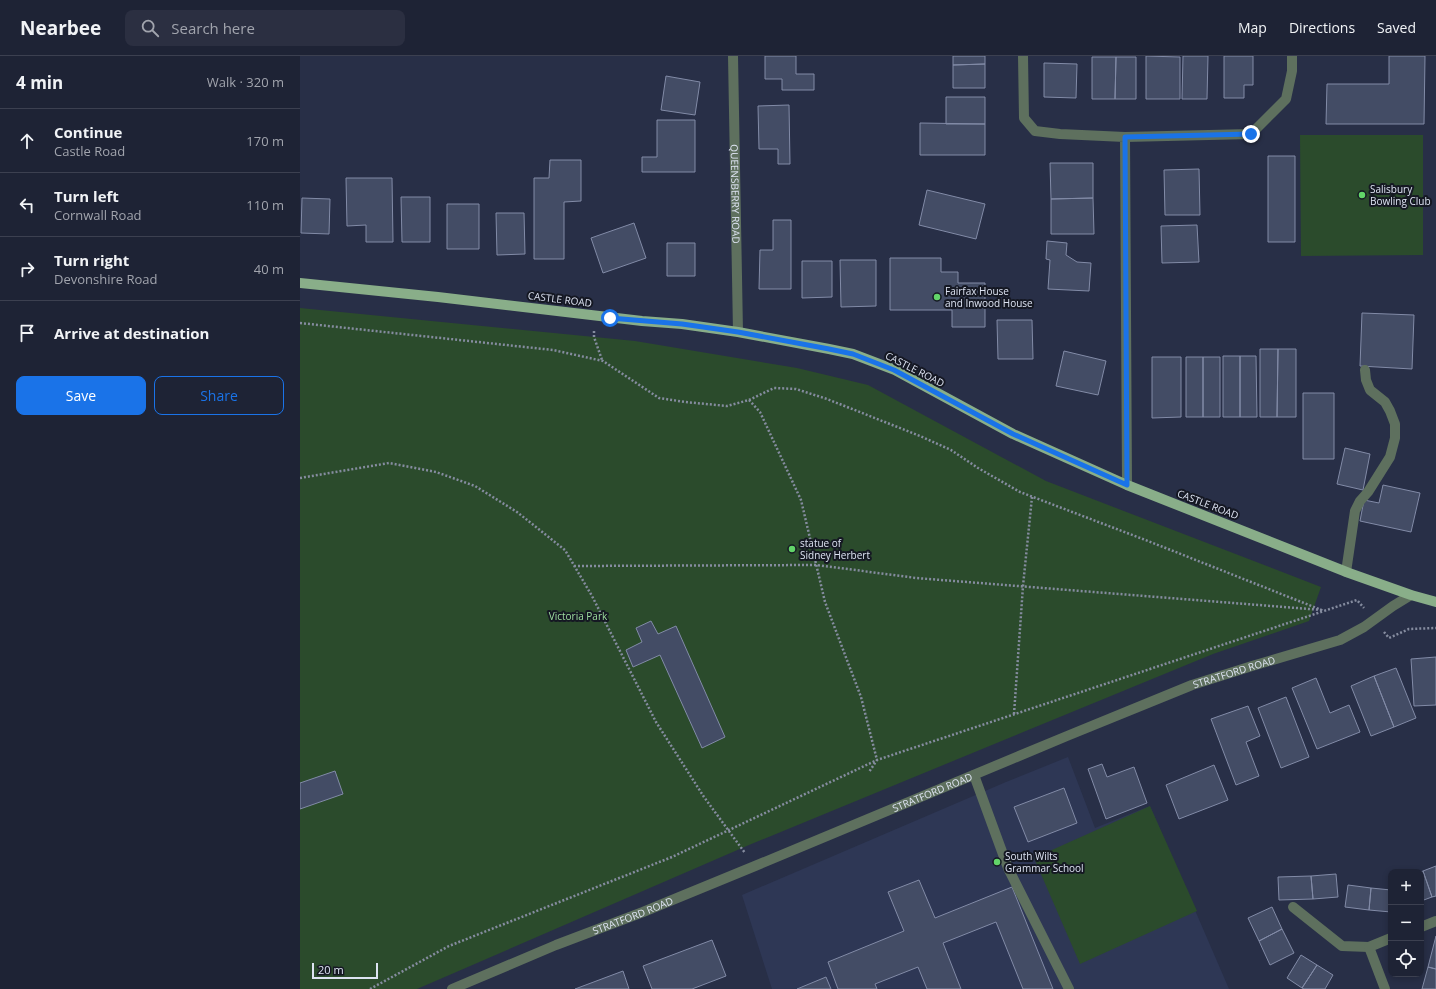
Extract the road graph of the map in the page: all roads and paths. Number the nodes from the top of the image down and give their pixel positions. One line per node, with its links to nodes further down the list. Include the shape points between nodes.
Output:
1 (733, 56): 8 (street, QUEENSBERRY ROAD)
2 (1023, 56): 4 (street, via 1024,118 1035,131)
3 (1292, 56): 4 (street, via 1292,71 1286,99 1251,134)
4 (1125, 137): 13 (street)
5 (300, 283): 6 (main road, CASTLE ROAD, via 438,296)
6 (593, 316): 8 (main road, CASTLE ROAD); 9 (path, via 594,337)
7 (300, 323): 9 (path, via 553,350)
8 (738, 332): 13 (main road, CASTLE ROAD, via 853,354 876,362 1013,434)
9 (603, 361): 11 (path, via 659,398 727,406)
10 (1365, 370): 17 (street, via 1370,390 1385,402 1390,411 1395,424 1395,438 1390,457 1355,511)
11 (749, 400): 14 (path, via 774,388 796,389 827,399 951,450 978,468); 15 (path, via 760,412 801,500)
12 (300, 478): 16 (path, via 389,463 436,472 475,486 517,512 565,550)
13 (1127, 485): 17 (main road, CASTLE ROAD)
14 (1032, 497): 18 (path); 21 (path, via 1148,540)
15 (817, 565): 16 (path); 18 (path, via 916,578); 25 (path, via 825,602 861,697)
16 (574, 566): 28 (path, via 656,722 704,797)
17 (1346, 572): 19 (main road, CASTLE ROAD)
18 (1023, 586): 21 (path); 24 (path)
19 (1411, 595): 20 (main road, CASTLE ROAD); 22 (street, STRATFORD ROAD)
20 (1436, 602)
21 (1324, 611): 22 (path, via 1357,600); 24 (path)
22 (1375, 620): 23 (path, via 1389,638 1409,629); 27 (street, STRATFORD ROAD, via 1340,640 1192,685)
23 (1436, 628)
24 (1014, 714): 25 (path)
25 (877, 760): 26 (path); 28 (path)
26 (868, 772)
27 (974, 775): 29 (street, STRATFORD ROAD); 37 (street, via 1008,868)
28 (729, 830): 29 (path); 35 (path, via 672,857 450,946)
29 (755, 866): 36 (street, STRATFORD ROAD)
30 (1293, 907): 34 (street, via 1342,946)
31 (1436, 921): 32 (street)
32 (1424, 926)
33 (1388, 939): 34 (street)
34 (1369, 947): 38 (street)
35 (370, 989)
36 (452, 989)
37 (1069, 989)
38 (1385, 989)

